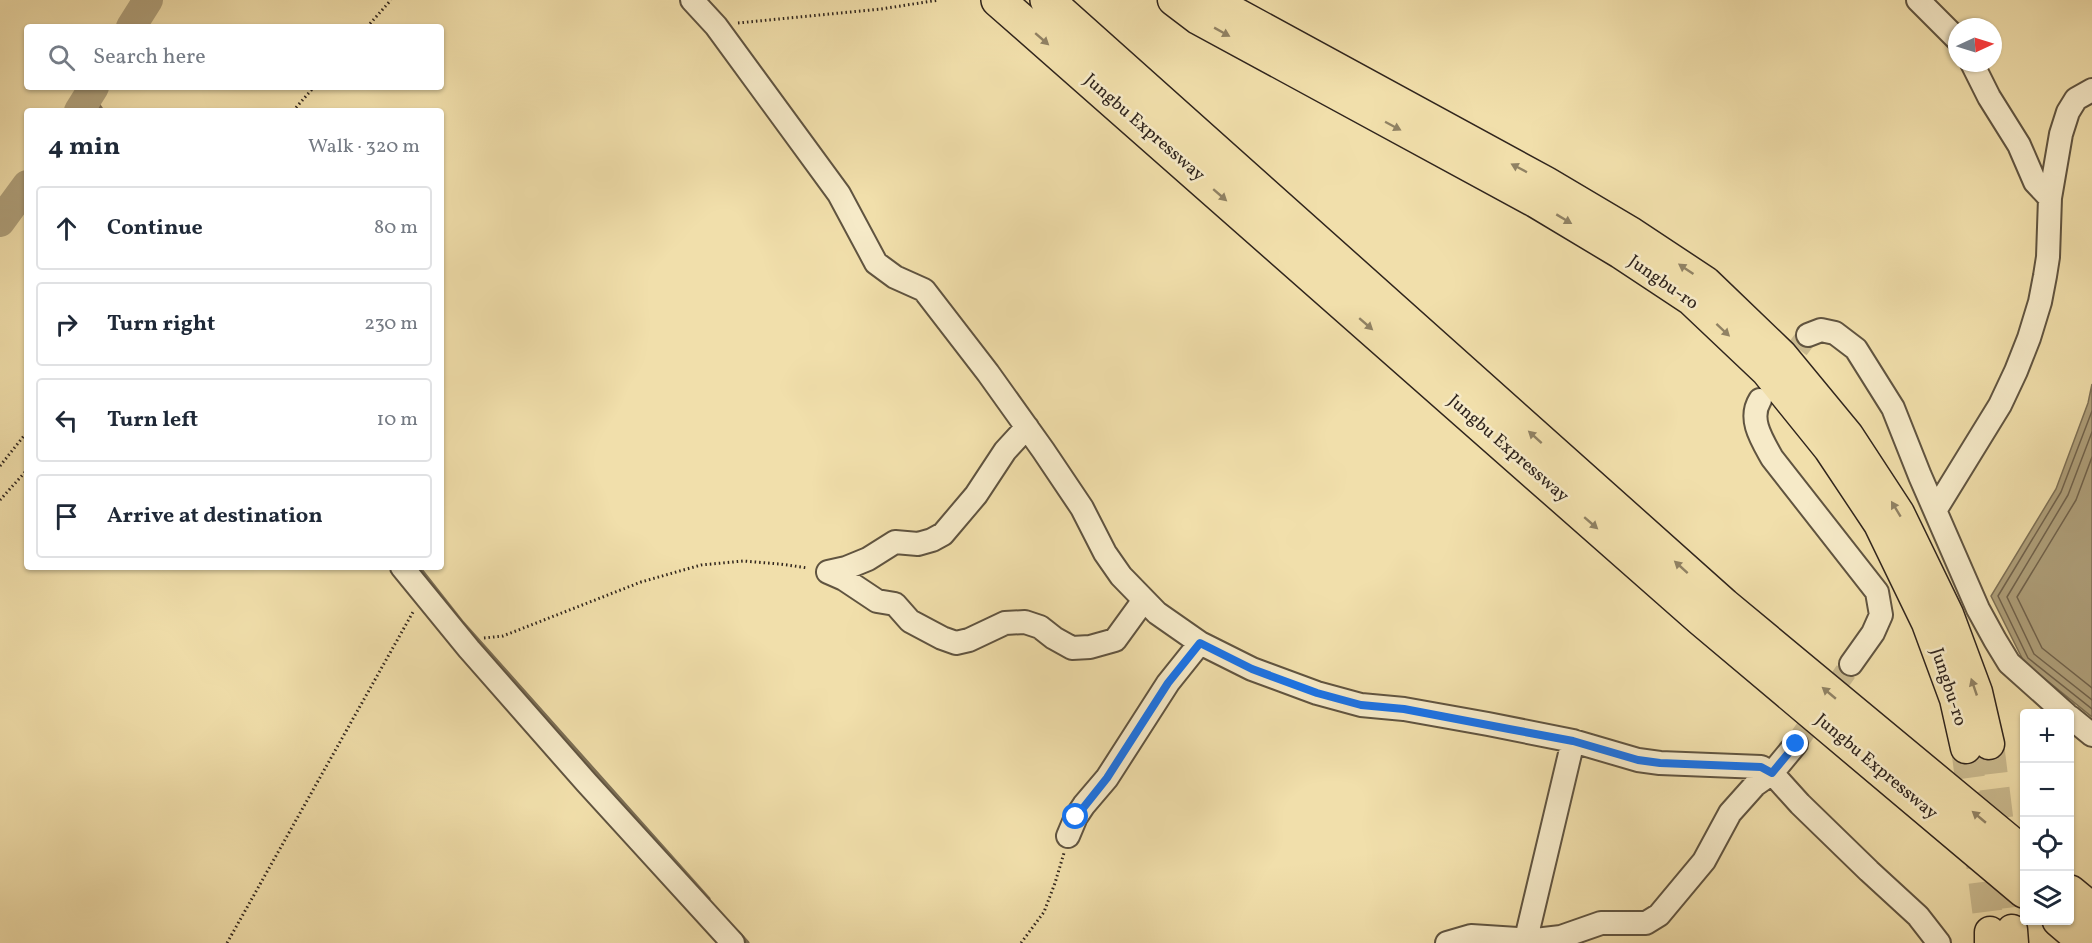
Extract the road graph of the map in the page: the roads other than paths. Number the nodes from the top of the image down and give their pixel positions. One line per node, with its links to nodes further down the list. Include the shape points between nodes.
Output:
1 (692, 0): 15 (street, via 716,26 839,194 876,263 924,290)
2 (998, 0): 29 (highway, Jungbu Expressway, one-way to 29, via 1701,619)
3 (1047, 0): 11 (highway, Jungbu Expressway)
4 (1068, 0): 11 (highway)
5 (1173, 0): 6 (main road, Jungbu-ro, one-way to 6, via 1198,19 1535,202 1691,300 1766,371 1829,449 1880,524 1927,623 1977,746 1977,692 1948,614 1899,513 1848,435 1782,355 1706,282 1632,233)
6 (1212, 0)
7 (1918, 0): 8 (street)
8 (1948, 30)
9 (1976, 72): 12 (street, via 2019,145 2035,183)
10 (2092, 90): 12 (street, via 2076,99 2068,112)
11 (1167, 107): 28 (highway, Jungbu Expressway, one-way to 11, via 1724,605)
12 (2050, 198): 16 (street, via 2048,257 2029,338 2000,405)
13 (1808, 335): 16 (street, via 1821,330 1835,333 1857,349 1893,408)
14 (1760, 400): 20 (street, via 1755,421 1772,458 1877,592 1881,615)
15 (1027, 427): 18 (street, via 1082,508 1120,576); 18 (street, via 943,534 918,544 895,542 868,559 828,572 877,601 896,604 910,621 956,643 1005,623 1025,622 1072,648 1090,647 1115,640)
16 (1935, 509): 21 (street, via 1978,609 2009,663)
17 (404, 570): 34 (street, via 586,782)
18 (1144, 600): 19 (street)
19 (1200, 643): 24 (street, via 1252,669 1361,705 1404,709); 27 (street, via 1084,805)
20 (1851, 664)
21 (2060, 709)
22 (2074, 720): 23 (street)
23 (2092, 735)
24 (1573, 741): 26 (street, via 1638,760 1761,767); 33 (street)
25 (1796, 744): 26 (street)
26 (1772, 773): 33 (street, via 1755,785 1730,813 1704,861 1659,915 1646,923 1601,922 1561,937); 36 (street, via 1918,915)
27 (1068, 836)
28 (2020, 850)
29 (2020, 887)
30 (2074, 895): 31 (highway)
31 (2092, 910)
32 (2065, 925): 37 (highway)
33 (1525, 941): 35 (street, via 1471,936)
34 (734, 943)
35 (1447, 943)
36 (1939, 943)
37 (2086, 943)

